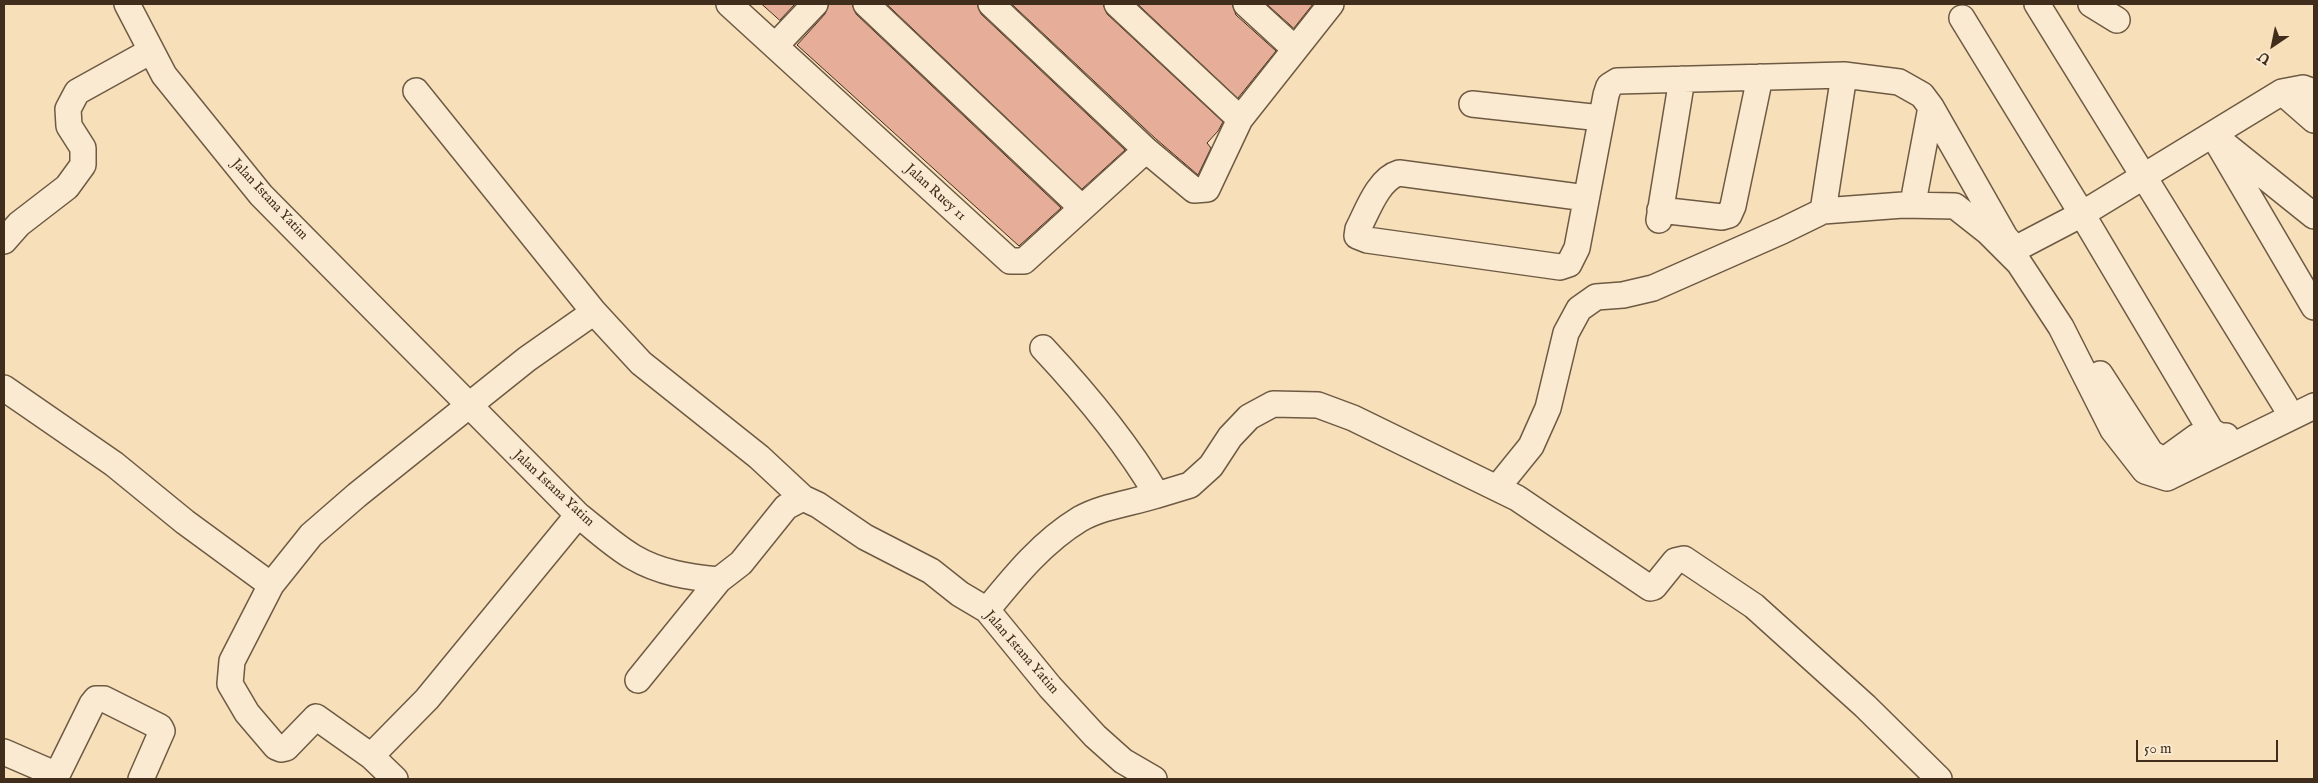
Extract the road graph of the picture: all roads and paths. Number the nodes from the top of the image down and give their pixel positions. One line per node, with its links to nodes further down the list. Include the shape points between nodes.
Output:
1 (127, 4): 15 (street, Jalan Istana Yatim)
2 (729, 4): 13 (street, Jalan Ruey 11)
3 (815, 4): 13 (street)
4 (866, 4): 33 (street)
5 (990, 4): 28 (street)
6 (1117, 4): 25 (street)
7 (1246, 4): 14 (street)
8 (1331, 4): 14 (street)
9 (2037, 4): 29 (street)
10 (2091, 4): 12 (street)
11 (1962, 18): 34 (street)
12 (2117, 20)
13 (775, 46): 33 (street, Jalan Ruey 11, via 1010,261 1024,261)
14 (1295, 49): 25 (street)
15 (151, 51): 36 (street, via 77,92 68,109 69,126 83,148 83,165 67,187 19,224); 44 (street, Jalan Istana Yatim, via 164,75 261,195)
16 (1844, 75): 17 (street); 23 (street, via 1899,82 1922,96); 32 (street)
17 (1760, 77): 18 (street); 18 (street, via 1733,206 1729,215 1722,217 1660,215)
18 (1682, 79): 24 (street, via 1617,81 1609,86)
19 (416, 91): 39 (street, Jalan Istana Yatim)
20 (2282, 92): 21 (street, via 2302,88); 26 (street); 27 (street)
21 (2314, 92)
22 (1472, 104): 24 (street)
23 (1931, 107): 30 (street); 37 (street, via 2005,237)
24 (1601, 118): 31 (street)
25 (1240, 119): 28 (street, via 1207,189 1194,190)
26 (2314, 120)
27 (2213, 135): 29 (street); 35 (street); 38 (street)
28 (1146, 150): 33 (street, Jalan Ruey 11)
29 (2144, 175): 34 (street); 43 (street)
30 (1915, 192)
31 (1586, 198): 31 (street, via 1574,257 1569,264 1560,267 1366,240 1357,236 1382,184 1399,173)
32 (1824, 207): 45 (street, via 1955,206 1988,232 2019,263 2061,327 2113,430 2145,471 2167,478); 47 (street, via 1782,231 1653,288 1596,297 1579,309 1566,333 1548,408 1538,431 1531,446)
33 (1082, 208)
34 (2082, 214): 37 (street); 46 (street)
35 (2314, 216)
36 (4, 241)
37 (2019, 247): 46 (street, via 2151,453 2167,458 2196,437)
38 (2314, 307)
39 (594, 312): 44 (street); 49 (street, Jalan Istana Yatim, via 642,363 759,457)
40 (1043, 348): 48 (street, via 1103,417)
41 (4, 388): 52 (street, via 114,464 185,522)
42 (2314, 390): 43 (street)
43 (2285, 405): 46 (street, via 2227,436)
44 (468, 406): 50 (street, Jalan Istana Yatim); 52 (street, via 311,535)
45 (2314, 406)
46 (2211, 431)
47 (1496, 488): 48 (street, via 1353,418 1318,405 1273,404 1249,417 1230,437 1211,466 1190,485); 61 (street, via 1517,498 1650,588 1677,559 1692,564 1754,606 1865,706)
48 (1157, 495): 53 (street, via 1080,519 1022,567)
49 (803, 498): 51 (street, via 786,507 741,563); 53 (street, Jalan Istana Yatim, via 865,537 931,572)
50 (578, 515): 51 (street, Jalan Istana Yatim, via 632,557 658,569 687,577); 56 (street, via 427,698)
51 (719, 580): 54 (street)
52 (271, 585): 56 (street, via 232,661 230,684 247,713 279,748 286,748 316,717)
53 (987, 610): 60 (street, Jalan Istana Yatim, via 1095,736 1123,760)
54 (638, 680)
55 (4, 752): 57 (street)
56 (372, 756): 59 (street)
57 (56, 777): 58 (street, via 92,704 96,699 104,699 160,727 162,731)
58 (140, 779)
59 (394, 779)
60 (1154, 779)
61 (1939, 779)

